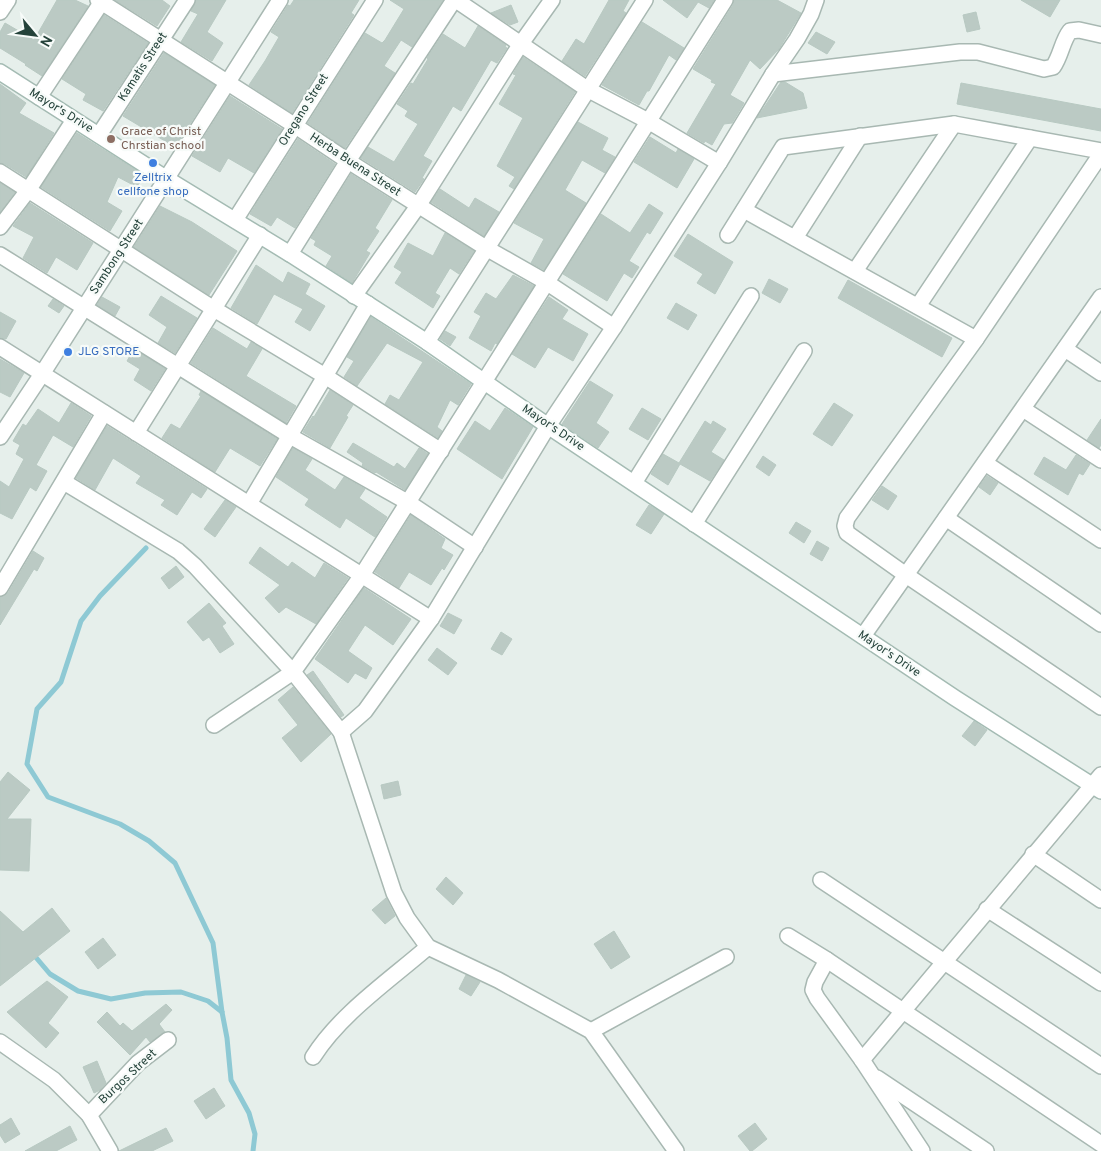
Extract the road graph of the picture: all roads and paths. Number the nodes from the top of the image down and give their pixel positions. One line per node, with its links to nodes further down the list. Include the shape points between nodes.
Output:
1 (8, 0): 11 (street)
2 (187, 0): 13 (street, Kamatis Street)
3 (280, 0): 17 (street, Sambong Street)
4 (375, 0): 23 (street, Oregano Street)
5 (455, 0): 14 (street); 28 (street)
6 (552, 0): 14 (street)
7 (644, 0): 18 (street)
8 (725, 0): 21 (street)
9 (816, 0): 16 (street, via 797,39)
10 (101, 1): 13 (street, Herba Buena Street); 19 (street)
11 (0, 12)
12 (1101, 34): 16 (street, via 1070,31 1059,59 1053,67 1044,69 978,52 960,52)
13 (160, 41): 17 (street, Herba Buena Street); 24 (street, Kamatis Street)
14 (520, 45): 18 (street); 33 (street)
15 (0, 72): 19 (street, Mayor's Drive)
16 (773, 74): 29 (street)
17 (228, 82): 23 (street, Herba Buena Street); 31 (street, Sambong Street)
18 (587, 89): 21 (street); 40 (street)
19 (39, 97): 20 (street, Mayor's Drive)
20 (74, 120): 24 (street, Mayor's Drive); 32 (street)
21 (648, 121): 29 (street); 45 (street)
22 (954, 124): 25 (street); 26 (street); 44 (street)
23 (294, 125): 28 (street, Herba Buena Street); 35 (street, Oregano Street)
24 (99, 135): 31 (street, Mayor's Drive)
25 (860, 136): 34 (street, via 783,147); 39 (street)
26 (1030, 138): 27 (street); 50 (street)
27 (1101, 153): 54 (street)
28 (348, 161): 33 (street, Herba Buena Street); 42 (street)
29 (719, 163): 53 (street)
30 (0, 172): 32 (street)
31 (167, 179): 35 (street, Mayor's Drive); 41 (street, Sambong Street)
32 (29, 189): 36 (street); 41 (street)
33 (418, 206): 40 (street, Herba Buena Street); 46 (street)
34 (744, 210): 38 (street); 39 (street)
35 (235, 220): 37 (street, Mayor's Drive)
36 (0, 227)
37 (260, 235): 42 (street, Mayor's Drive); 52 (street)
38 (728, 235)
39 (795, 238): 44 (street)
40 (486, 248): 45 (street, Herba Buena Street); 55 (street)
41 (121, 249): 51 (street, Sambong Street); 52 (street)
42 (290, 254): 46 (street, Mayor's Drive)
43 (0, 255): 51 (street)
44 (855, 271): 50 (street)
45 (546, 282): 53 (street, Herba Buena Street); 63 (street)
46 (354, 296): 49 (street, Mayor's Drive)
47 (751, 296): 74 (street)
48 (1101, 297): 57 (street)
49 (368, 304): 55 (street, Mayor's Drive); 62 (street)
50 (918, 306): 54 (street)
51 (84, 307): 59 (street); 61 (street, Sambong Street)
52 (214, 309): 59 (street); 62 (street)
53 (614, 327): 66 (street)
54 (976, 339): 82 (street, via 847,518 847,533)
55 (427, 342): 63 (street, Mayor's Drive)
56 (0, 348): 61 (street)
57 (1065, 349): 60 (street); 64 (street)
58 (804, 351): 78 (street)
59 (178, 366): 67 (street); 68 (street)
60 (1101, 373)
61 (42, 374): 65 (street); 69 (street, Sambong Street)
62 (325, 376): 68 (street); 70 (street)
63 (485, 381): 66 (street, Mayor's Drive); 70 (street)
64 (1023, 409): 71 (street); 72 (street)
65 (104, 413): 67 (street); 73 (street)
66 (548, 426): 74 (street, Mayor's Drive); 80 (street)
67 (136, 433): 76 (street)
68 (290, 436): 75 (street); 76 (street)
69 (0, 437)
70 (441, 451): 75 (street)
71 (1101, 460)
72 (985, 463): 77 (street); 79 (street)
73 (64, 482): 83 (street); 87 (street, via 178,551)
74 (634, 483): 78 (street, Mayor's Drive)
75 (409, 503): 80 (street); 81 (street)
76 (249, 504): 81 (street)
77 (946, 518): 82 (street); 85 (street)
78 (694, 524): 86 (street, Mayor's Drive)
79 (1101, 540)
80 (475, 547): 84 (street)
81 (362, 575): 84 (street); 87 (street)
82 (906, 575): 86 (street); 88 (street)
83 (0, 588)
84 (431, 619): 90 (street, via 365,711)
85 (1101, 624)
86 (863, 636): 91 (street, Mayor's Drive, via 955,698)
87 (293, 672): 89 (street); 90 (street)
88 (1101, 707)
89 (214, 725)
90 (341, 732): 97 (street, via 394,893)
91 (1098, 784): 92 (street)
92 (1033, 854): 94 (street); 95 (street)
93 (821, 880): 100 (street)
94 (1101, 900)
95 (987, 909): 100 (street); 101 (street)
96 (788, 936): 99 (street)
97 (428, 947): 103 (street, via 498,980); 106 (street, via 340,1024)
98 (726, 958): 103 (street)
99 (826, 960): 102 (street); 107 (street, via 813,990)
100 (944, 961): 102 (street); 108 (street)
101 (1101, 983)
102 (903, 1011): 107 (street); 111 (street)
103 (591, 1031): 113 (street)
104 (168, 1040): 110 (street, Burgos Street, via 138,1063)
105 (0, 1042): 110 (street, via 54,1080)
106 (313, 1057)
107 (862, 1060): 109 (street)
108 (1101, 1066)
109 (871, 1074): 114 (street); 115 (street)
110 (88, 1114): 112 (street)
111 (1101, 1144)
112 (110, 1151)
113 (676, 1151)
114 (922, 1151)
115 (986, 1151)

